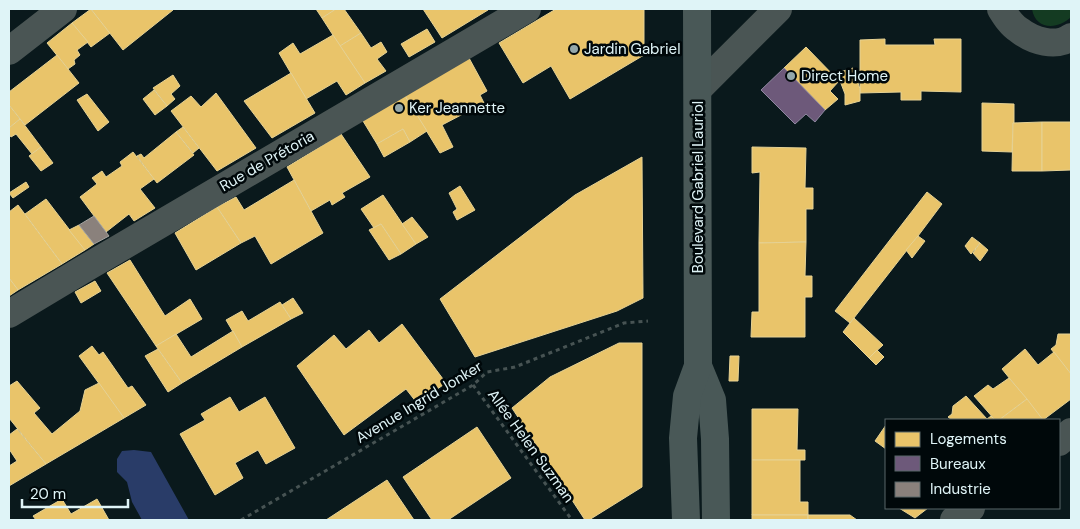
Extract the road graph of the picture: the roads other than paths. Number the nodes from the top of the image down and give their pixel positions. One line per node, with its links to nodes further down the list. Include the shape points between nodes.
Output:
1 (64, 9): 7 (street)
2 (527, 9): 9 (street, Rue de Prétoria)
3 (697, 9): 8 (main road, Boulevard Gabriel Lauriol)
4 (778, 9): 8 (street)
5 (1001, 9): 6 (street, via 1018,30 1034,38 1050,43)
6 (1071, 37)
7 (9, 51)
8 (698, 88): 10 (main road, Boulevard Gabriel Lauriol)
9 (9, 314)
10 (698, 366): 14 (main road, Boulevard Gabriel Lauriol, via 687,396 683,438); 15 (main road, Boulevard Gabriel Lauriol, via 712,400)
11 (1071, 432): 12 (street)
12 (1060, 441)
13 (970, 509): 16 (street)
14 (686, 520)
15 (716, 520)
16 (954, 520)

